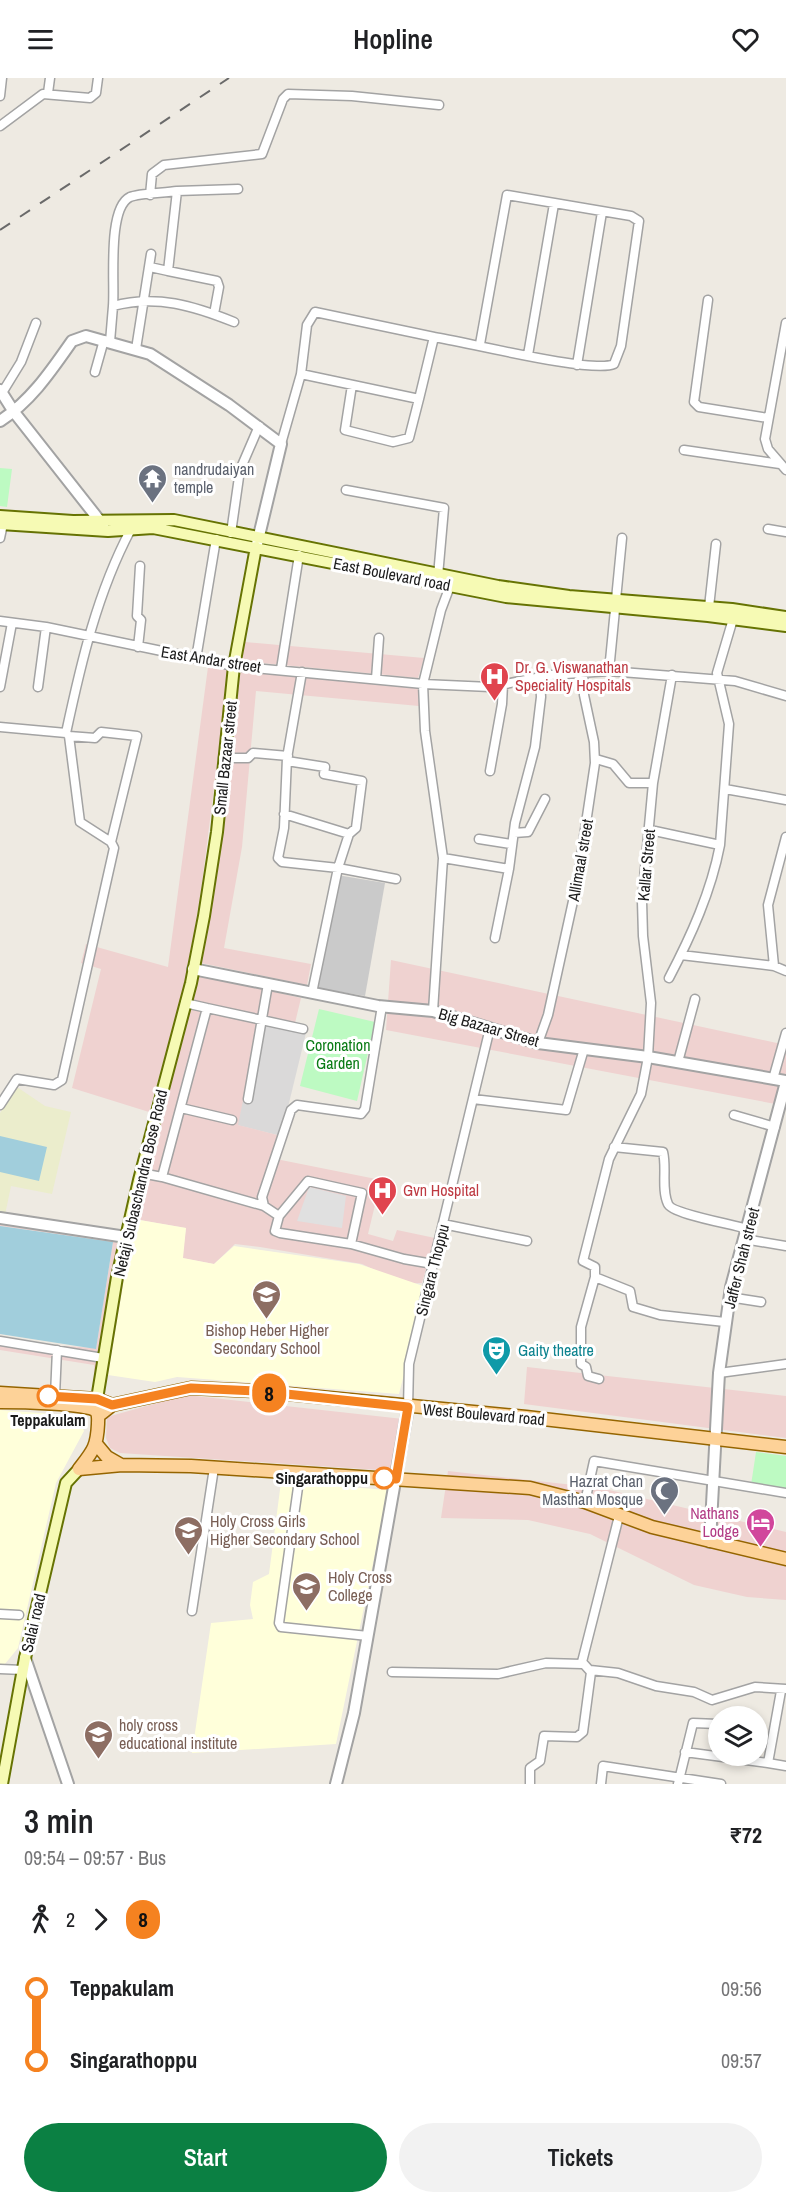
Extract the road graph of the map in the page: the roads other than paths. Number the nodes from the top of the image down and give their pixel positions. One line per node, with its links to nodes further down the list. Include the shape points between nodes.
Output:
1 (3, 78): 5 (street)
2 (50, 78): 4 (street)
3 (98, 78): 4 (street, via 96,93 90,98)
4 (48, 93): 7 (street)
5 (0, 96)
6 (439, 105): 10 (street, via 288,94 262,154 164,165 152,174)
7 (0, 126)
8 (238, 189): 9 (street)
9 (177, 192): 10 (street); 15 (street)
10 (150, 195): 18 (street, via 131,196 115,219)
11 (554, 204): 12 (street); 25 (street, via 513,194 504,198); 27 (street)
12 (602, 212): 28 (street); 28 (street, via 634,216 640,224 623,335 614,364)
13 (151, 254): 14 (street)
14 (150, 267): 15 (street); 16 (street)
15 (168, 271): 19 (street, via 217,281)
16 (144, 299): 18 (street); 19 (street); 26 (street)
17 (708, 300): 35 (street, via 694,402 699,407)
18 (113, 306): 24 (street)
19 (214, 314): 20 (street)
20 (234, 321)
21 (36, 323): 32 (street, via 21,362)
22 (786, 323): 35 (street)
23 (434, 337): 25 (street); 30 (street, via 315,312 307,325); 33 (street)
24 (107, 341): 26 (street); 29 (street); 34 (street, via 82,336 72,341)
25 (480, 344): 27 (street)
26 (136, 349): 37 (street, via 150,354)
27 (528, 355): 28 (street)
28 (577, 365)
29 (95, 372)
30 (301, 374): 31 (street); 38 (street)
31 (352, 385): 33 (street); 33 (street, via 345,431 393,442 409,438)
32 (1, 391): 34 (street)
33 (419, 399)
34 (14, 412): 36 (street); 45 (street)
35 (768, 418): 39 (street)
36 (0, 421)
37 (259, 426): 38 (street); 50 (street, via 240,470)
38 (281, 444): 54 (street)
39 (768, 449): 41 (street); 42 (street)
40 (684, 450): 41 (street)
41 (754, 460): 42 (street)
42 (783, 467)
43 (346, 490): 58 (street, via 444,508)
44 (1, 521): 45 (main road); 48 (main road, East Boulevard road); 51 (street)
45 (100, 522): 48 (street); 50 (main road, via 174,520)
46 (131, 529): 48 (main road, East Boulevard road); 53 (main road, East Boulevard road, via 153,528); 68 (street)
47 (768, 529): 49 (street)
48 (108, 531)
49 (786, 532)
50 (231, 533): 54 (main road)
51 (0, 538)
52 (622, 538): 60 (street)
53 (216, 539): 54 (main road, East Boulevard road); 71 (street)
54 (257, 543): 56 (main road, East Boulevard road); 58 (main road); 72 (main road, Small Bazaar street)
55 (716, 544): 61 (street)
56 (299, 555): 59 (main road, East Boulevard road); 73 (street)
57 (140, 566): 70 (street)
58 (438, 576): 60 (main road)
59 (450, 586): 60 (main road, East Boulevard road, via 539,601); 81 (street)
60 (616, 602): 61 (main road); 63 (main road, East Boulevard road); 74 (street)
61 (709, 607): 62 (main road)
62 (786, 617)
63 (733, 619): 66 (main road, East Boulevard road); 80 (street, via 717,673)
64 (0, 621): 65 (street, East Andar street)
65 (12, 623): 67 (street, East Andar street); 83 (street)
66 (786, 626)
67 (46, 627): 68 (street, East Andar street); 84 (street)
68 (87, 636): 70 (street, East Andar street); 87 (street)
69 (379, 638): 79 (street)
70 (138, 647): 71 (street, East Andar street)
71 (196, 659): 72 (street, East Andar street)
72 (234, 666): 73 (street, East Andar street); 88 (main road, Small Bazaar street)
73 (281, 669): 75 (street, East Andar street)
74 (609, 670): 76 (street, East Andar street); 77 (street, East Andar street)
75 (302, 672): 79 (street, East Andar street); 89 (street)
76 (583, 674): 78 (street, East Andar street); 90 (street, Allimaal street)
77 (672, 675): 80 (street, East Andar street); 92 (street, Kallar Street)
78 (540, 678): 82 (street, East Andar street); 98 (street, via 535,747)
79 (376, 679): 81 (street, East Andar street)
80 (719, 680): 85 (street, East Andar street); 93 (street, via 729,724)
81 (423, 684): 82 (street, East Andar street); 105 (street, via 425,731)
82 (502, 684): 91 (street)
83 (0, 687)
84 (38, 687)
85 (786, 696)
86 (0, 727): 87 (street)
87 (67, 735): 102 (street, via 80,822); 102 (street, via 95,738 101,732 137,736)
88 (223, 758): 89 (street, via 248,758 253,753); 112 (main road, Small Bazaar street, via 217,832)
89 (287, 758): 96 (street); 99 (street, via 325,766 324,774 362,781 356,828)
90 (596, 759): 92 (street, via 613,764 629,783); 126 (street, Allimaal street, via 577,883 548,1015)
91 (490, 771)
92 (653, 783): 97 (street, Kallar Street)
93 (724, 789): 95 (street); 104 (street)
94 (545, 799): 98 (street, via 528,831)
95 (786, 800)
96 (284, 814): 99 (street); 106 (street, via 279,860)
97 (650, 830): 104 (street); 128 (street, Kallar Street, via 642,901 651,1003)
98 (514, 833): 103 (street)
99 (349, 834): 106 (street)
100 (786, 837): 111 (street, via 768,905)
101 (479, 839): 103 (street)
102 (111, 842): 134 (street, via 114,848 62,1080 54,1085 17,1079)
103 (512, 844): 107 (street)
104 (720, 845): 110 (street)
105 (443, 858): 107 (street); 121 (street)
106 (338, 867): 108 (street); 116 (street)
107 (509, 869): 109 (street)
108 (396, 879)
109 (495, 938)
110 (681, 955): 111 (street); 114 (street)
111 (774, 966): 113 (street)
112 (194, 969): 115 (street, Big Bazaar Street); 118 (main road, Netaji Subaschandra Bose Road)
113 (786, 971)
114 (669, 978)
115 (268, 984): 116 (street, Big Bazaar Street); 122 (street)
116 (312, 993): 119 (street, Big Bazaar Street)
117 (695, 999): 129 (street)
118 (185, 1004): 120 (street); 140 (main road, Netaji Subaschandra Bose Road)
119 (382, 1006): 121 (street, Big Bazaar Street); 142 (street, via 365,1109 362,1114 297,1105 291,1110 262,1197)
120 (207, 1008): 122 (street); 135 (street)
121 (433, 1011): 123 (street, Big Bazaar Street)
122 (262, 1022): 124 (street); 132 (street)
123 (490, 1028): 126 (street, Big Bazaar Street); 133 (street, Singara Thoppu)
124 (303, 1029)
125 (786, 1033): 130 (street)
126 (538, 1043): 127 (street, Big Bazaar Street)
127 (585, 1049): 128 (street, Big Bazaar Street); 133 (street, via 565,1111)
128 (648, 1057): 129 (street, Big Bazaar Street); 139 (street, Kallar Street, via 641,1094)
129 (678, 1062): 130 (street, Big Bazaar Street)
130 (773, 1079): 131 (street, Big Bazaar Street)
131 (786, 1082): 138 (street, Jaffer Shah street)
132 (248, 1099)
133 (473, 1100): 145 (street, Singara Thoppu)
134 (0, 1105)
135 (181, 1108): 137 (street); 141 (street)
136 (734, 1116): 138 (street)
137 (232, 1120)
138 (775, 1127): 146 (street, Jaffer Shah street)
139 (614, 1147): 146 (street, via 663,1152 667,1202 676,1212 724,1221); 152 (street, Kallar Street, via 583,1258 595,1267)
140 (141, 1173): 141 (street); 147 (main road, Netaji Subaschandra Bose Road)
141 (162, 1177): 142 (street)
142 (264, 1206): 143 (street)
143 (279, 1216): 149 (street, via 275,1231); 149 (street, via 308,1181 362,1193)
144 (0, 1218): 147 (street)
145 (443, 1224): 148 (street); 151 (street, Singara Thoppu)
146 (745, 1234): 150 (street); 153 (street, Jaffer Shah street)
147 (126, 1237): 158 (main road, Netaji Subaschandra Bose Road)
148 (527, 1241)
149 (351, 1244): 151 (street)
150 (786, 1246)
151 (433, 1264): 167 (street, Singara Thoppu, via 409,1364)
152 (595, 1277): 155 (street, via 630,1291 633,1307 660,1315); 161 (street, via 581,1327 581,1364 588,1376)
153 (729, 1298): 154 (street); 155 (street, Jaffer Shah street)
154 (761, 1302)
155 (725, 1322): 160 (street, Jaffer Shah street)
156 (0, 1341): 157 (street)
157 (57, 1350): 158 (street); 163 (street)
158 (103, 1358): 164 (main road, Netaji Subaschandra Bose Road)
159 (786, 1364): 160 (street)
160 (718, 1373): 169 (street, Jaffer Shah street)
161 (599, 1379)
162 (0, 1393): 163 (main road)
163 (55, 1396): 164 (main road)
164 (97, 1399): 166 (main road)
165 (0, 1401): 168 (main road, via 91,1407)
166 (112, 1405): 167 (main road, West Boulevard road, via 191,1388); 168 (main road)
167 (408, 1407): 169 (main road, West Boulevard road); 176 (street)
168 (98, 1416): 170 (main road)
169 (716, 1437): 171 (main road, West Boulevard road); 177 (street, Jaffer Shah street)
170 (97, 1445): 172 (main road); 173 (main road)
171 (786, 1447)
172 (122, 1466): 173 (main road); 174 (main road)
173 (79, 1468): 187 (main road, Salai road, via 66,1483)
174 (214, 1468): 175 (main road); 183 (street)
175 (300, 1473): 176 (main road); 186 (street, via 279,1623 281,1627)
176 (396, 1479): 179 (main road, via 530,1488); 186 (street)
177 (713, 1480): 178 (street); 179 (street, via 594,1461); 181 (street, Jaffer Shah street)
178 (786, 1493)
179 (585, 1502): 180 (main road)
180 (619, 1516): 181 (main road); 188 (street)
181 (710, 1542): 182 (main road)
182 (786, 1559)
183 (192, 1611)
184 (0, 1614): 185 (street)
185 (19, 1616)
186 (368, 1636): 202 (street)
187 (25, 1658): 190 (main road, Salai road); 201 (street)
188 (582, 1664): 191 (street); 192 (street, via 546,1663 498,1674)
189 (0, 1669): 190 (street)
190 (23, 1670): 200 (main road, Salai road)
191 (590, 1670): 193 (street, via 618,1673 712,1700 755,1687); 203 (street, via 582,1732 577,1737 544,1736 540,1761 530,1768)
192 (392, 1672)
193 (783, 1690): 197 (street)
194 (708, 1724): 195 (street, via 693,1724)
195 (685, 1752): 196 (street); 199 (street)
196 (708, 1755)
197 (768, 1763): 198 (street)
198 (786, 1766)
199 (678, 1780): 204 (street, via 603,1766); 205 (street)
200 (2, 1784)
201 (68, 1784)
202 (336, 1784)
203 (530, 1784)
204 (601, 1784)
205 (721, 1784)

